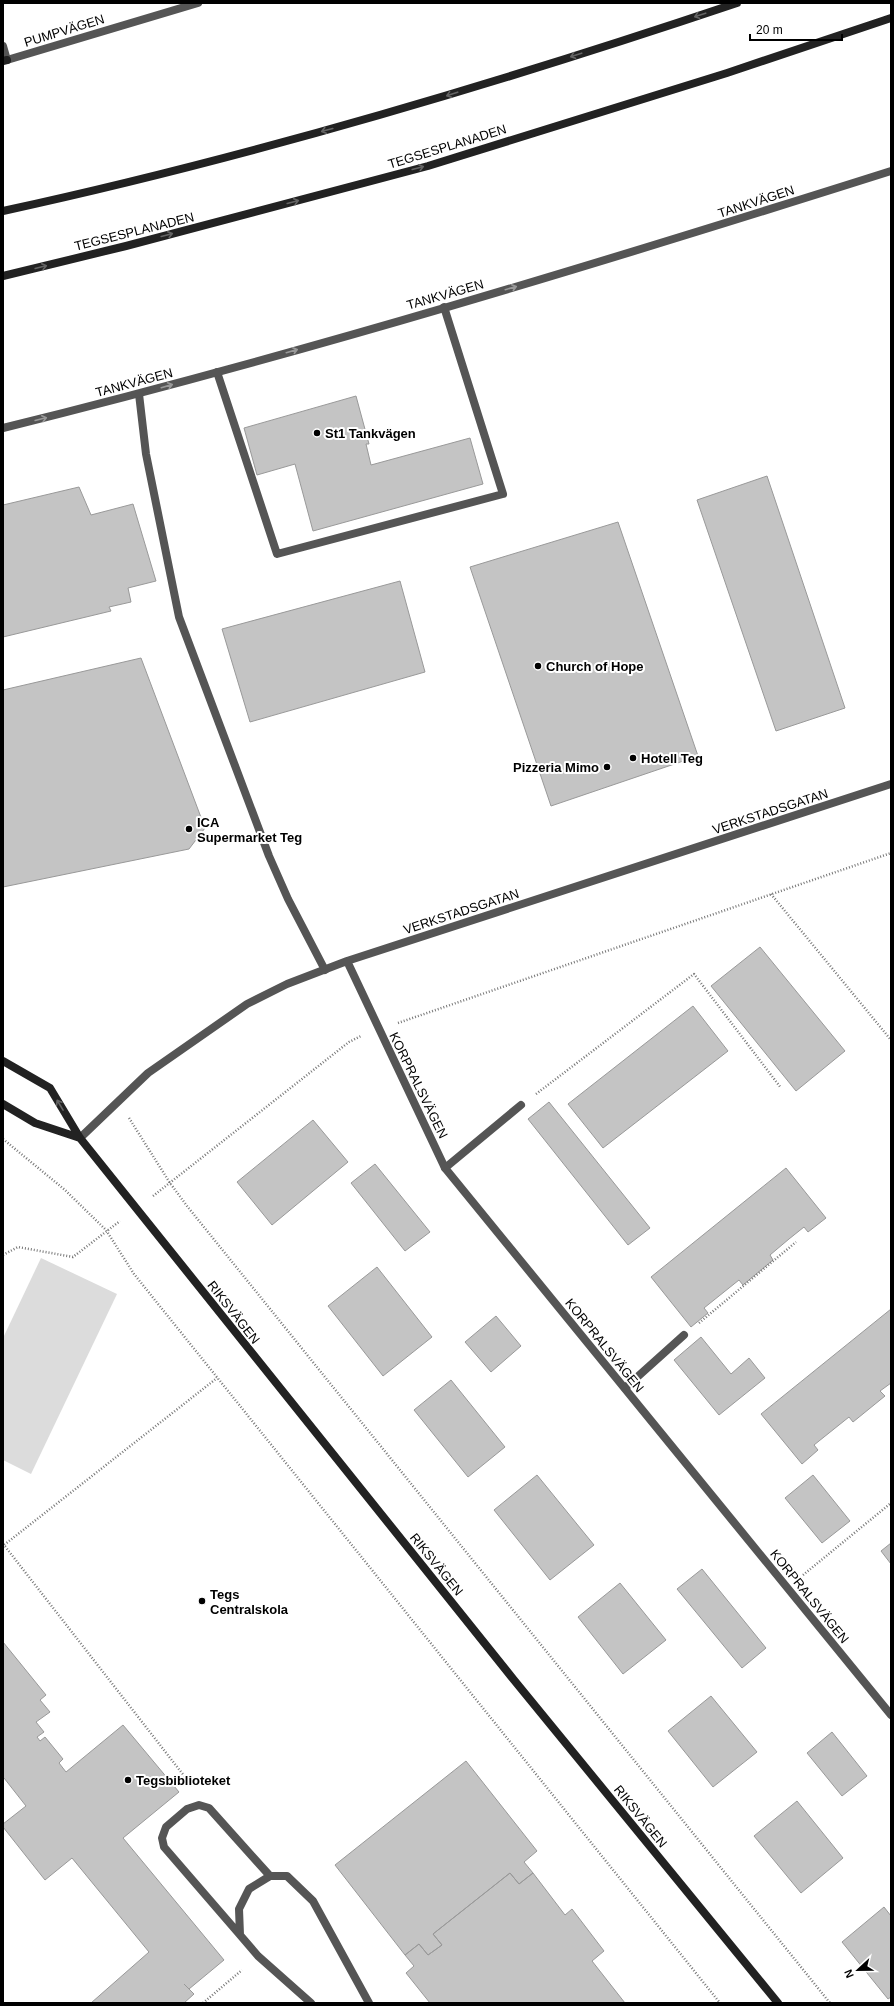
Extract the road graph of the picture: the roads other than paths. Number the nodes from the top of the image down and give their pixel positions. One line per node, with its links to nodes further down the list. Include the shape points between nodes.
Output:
1 (198, 3): 5 (street, PUMPVÄGEN)
2 (737, 3): 7 (main road, one-way to 7, via 409,108 109,188)
3 (891, 18): 8 (main road, TEGSESPLANADEN, one-way to 3, via 428,166 727,73)
4 (3, 46): 5 (street)
5 (5, 60)
6 (891, 171): 9 (street, TANKVÄGEN, one-way to 6, via 631,253)
7 (3, 211)
8 (3, 276)
9 (444, 307): 10 (street, TANKVÄGEN, one-way to 9); 10 (street, via 504,494 277,554)
10 (217, 372): 11 (street, TANKVÄGEN, one-way to 10)
11 (139, 394): 12 (street, TANKVÄGEN, one-way to 11); 15 (street, via 146,454 179,617 270,856 288,899)
12 (3, 428)
13 (891, 784): 14 (street, VERKSTADSGATAN)
14 (347, 961): 15 (street, VERKSTADSGATAN); 20 (street, KORPRALSVÄGEN)
15 (325, 970): 19 (street, VERKSTADSGATAN, via 287,984 247,1004 148,1073)
16 (3, 1061): 19 (main road, RIKSVÄGEN, one-way to 16, via 50,1088)
17 (3, 1104): 19 (main road, via 35,1124)
18 (521, 1105): 20 (street)
19 (80, 1138): 28 (main road, RIKSVÄGEN, via 494,1655)
20 (445, 1168): 22 (street, KORPRALSVÄGEN)
21 (684, 1335): 22 (street)
22 (625, 1388): 23 (street, KORPRALSVÄGEN)
23 (891, 1715)
24 (270, 1876): 25 (street, via 249,1889 239,1909); 25 (street, via 209,1808 200,1805 187,1809 166,1827 162,1838 164,1847); 27 (street, via 287,1876 313,1901)
25 (240, 1936): 26 (street, via 258,1956)
26 (311, 2003)
27 (369, 2003)
28 (778, 2003)

